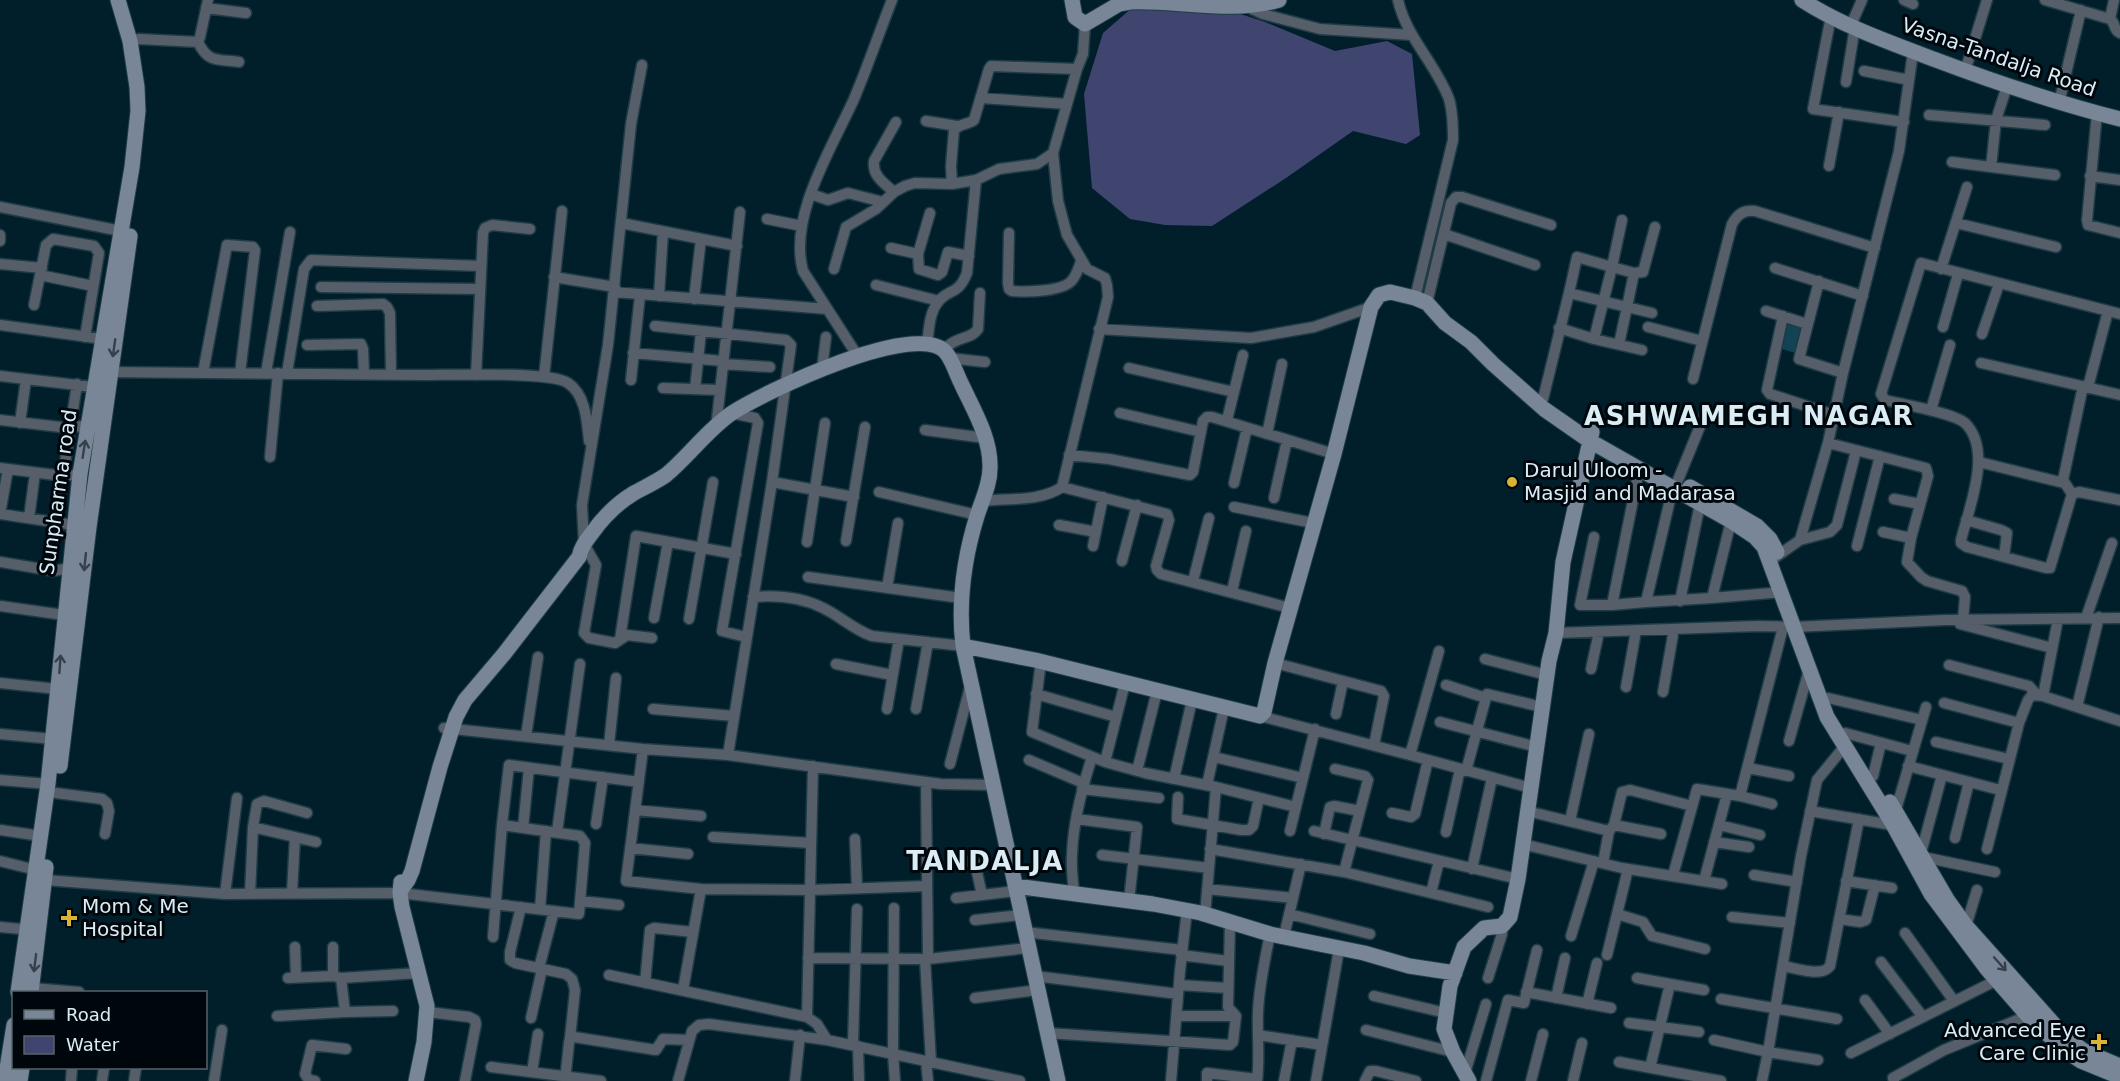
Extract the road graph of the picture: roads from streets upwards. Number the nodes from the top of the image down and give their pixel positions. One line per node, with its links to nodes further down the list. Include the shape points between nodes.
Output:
1 (118, 0): 24 (street, Sunpharma road)
2 (126, 0): 24 (street, Sunpharma road)
3 (892, 0): 59 (street, via 855,97)
4 (1072, 0): 20 (street, via 1076,17)
5 (1279, 0): 15 (street)
6 (1398, 0): 23 (street)
7 (1802, 0): 17 (street, Vasna-Tandalja Road)
8 (1862, 0): 21 (street)
9 (1987, 0): 31 (street)
10 (2045, 0): 16 (street)
11 (2114, 0): 19 (street)
12 (1165, 1): 13 (street); 15 (street)
13 (1117, 3): 20 (street)
14 (207, 4): 18 (street); 25 (street)
15 (1242, 5): 23 (street, via 1320,29)
16 (2078, 6): 19 (street); 36 (street)
17 (1822, 9): 21 (street, Vasna-Tandalja Road); 38 (street, via 1814,109)
18 (246, 13)
19 (2110, 18): 22 (street)
20 (1085, 24): 29 (street, via 1083,54)
21 (1853, 26): 26 (street, Vasna-Tandalja Road); 33 (street)
22 (2120, 33)
23 (1412, 35): 116 (street, via 1450,101 1453,123)
24 (135, 40): 25 (street); 73 (street, Sunpharma road, via 138,111); 159 (street, Sunpharma road, one-way to 159, via 147,108)
25 (198, 42): 27 (street, via 204,55)
26 (1913, 52): 31 (street, Vasna-Tandalja Road); 32 (street)
27 (239, 62)
28 (642, 65): 67 (street, via 631,124)
29 (1077, 69): 35 (street, via 992,66); 37 (street)
30 (1864, 71): 32 (street)
31 (1965, 71): 34 (street, Vasna-Tandalja Road)
32 (1910, 80): 45 (street)
33 (1846, 82)
34 (2007, 86): 36 (street, Vasna-Tandalja Road); 42 (street)
35 (981, 98): 37 (street); 47 (street, via 974,120)
36 (2059, 103): 39 (street, Vasna-Tandalja Road)
37 (1067, 104): 48 (street)
38 (1839, 112): 45 (street); 50 (street)
39 (2097, 113): 41 (street, Vasna-Tandalja Road); 53 (street)
40 (1929, 115): 42 (street)
41 (2120, 119)
42 (1996, 120): 46 (street); 51 (street)
43 (926, 121): 47 (street)
44 (896, 122): 58 (street, via 873,169)
45 (1904, 122): 85 (street)
46 (2045, 125)
47 (957, 126): 56 (street)
48 (1053, 153): 54 (street, via 1037,164 999,169); 90 (street, via 1062,219)
49 (1952, 162): 51 (street)
50 (1829, 166)
51 (1990, 167): 52 (street)
52 (2055, 175)
53 (2090, 176): 55 (street); 77 (street, via 2088,225)
54 (976, 180): 56 (street); 87 (street)
55 (2120, 180)
56 (952, 184): 58 (street, via 915,183)
57 (1967, 187): 68 (street)
58 (894, 192): 60 (street)
59 (811, 194): 60 (street, via 828,200 848,193); 70 (street)
60 (883, 202): 95 (street, via 846,227)
61 (0, 207): 73 (street)
62 (562, 211): 99 (street)
63 (740, 212): 82 (street)
64 (930, 213): 86 (street)
65 (767, 219): 70 (street)
66 (1623, 220): 92 (street)
67 (621, 223): 75 (street); 106 (street)
68 (1956, 223): 83 (street); 94 (street)
69 (1551, 225): 78 (street, via 1456,197)
70 (802, 226): 121 (street, via 799,257 803,271)
71 (1655, 227): 97 (street, via 1643,272)
72 (530, 229): 91 (street, via 492,225 485,228)
73 (121, 231): 139 (street, Sunpharma road)
74 (290, 232): 162 (street)
75 (663, 232): 80 (street); 110 (street)
76 (1009, 233): 90 (street, via 1008,283 1012,291 1064,286)
77 (2120, 233)
78 (1444, 234): 89 (street); 116 (street)
79 (0, 235): 81 (street)
80 (701, 239): 82 (street); 112 (street)
81 (0, 241)
82 (736, 246): 114 (street)
83 (2056, 247)
84 (891, 248): 86 (street)
85 (1875, 248): 111 (street); 141 (street, via 1744,211 1732,224)
86 (918, 254): 87 (street, via 919,270 938,275 948,252)
87 (969, 256): 113 (street, via 962,285)
88 (0, 264): 96 (street)
89 (1535, 264)
90 (1084, 265): 133 (street, via 1105,278 1107,285 1108,297)
91 (481, 266): 105 (street); 163 (street, via 311,260 304,268)
92 (1612, 267): 97 (street); 108 (street, via 1577,257); 115 (street)
93 (1775, 268): 100 (street)
94 (1941, 269): 98 (street); 183 (street, via 1921,263 1881,394 1885,400)
95 (834, 270)
96 (41, 271): 103 (street); 103 (street, via 49,241 94,246 99,253); 117 (street)
97 (1634, 273): 120 (street)
98 (1958, 274): 101 (street); 131 (street)
99 (554, 277): 106 (street); 169 (street)
100 (1819, 281): 111 (street); 127 (street)
101 (1999, 284): 123 (street); 136 (street)
102 (876, 285): 113 (street)
103 (93, 286): 137 (street)
104 (321, 287): 105 (street)
105 (480, 289): 167 (street)
106 (614, 290): 109 (street); 205 (street)
107 (980, 293): 148 (street, via 978,329 949,343)
108 (1569, 293): 115 (street); 132 (street)
109 (640, 295): 110 (street); 147 (street)
110 (659, 296): 112 (street)
111 (1863, 296): 164 (street)
112 (693, 299): 114 (street)
113 (939, 301): 142 (street)
114 (730, 302): 121 (street); 135 (street)
115 (1603, 302): 120 (street); 140 (street)
116 (1425, 304): 119 (street, via 1390,292 1379,295); 182 (street, via 1480,337); 200 (street, via 1544,409)
117 (34, 305)
118 (317, 306): 166 (street, via 387,307)
119 (1371, 307): 133 (street, via 1314,327 1251,338); 206 (street)
120 (1627, 307): 124 (street); 143 (street)
121 (827, 309): 149 (street)
122 (1766, 311): 126 (street)
123 (2108, 311): 125 (street); 175 (street)
124 (1652, 313)
125 (2120, 314)
126 (1783, 316): 127 (street); 187 (street, via 1767,390)
127 (1808, 324): 164 (street, via 1799,359)
128 (0, 325): 137 (street)
129 (655, 326): 134 (street)
130 (1648, 327): 141 (street)
131 (1943, 327)
132 (1559, 328): 140 (street); 182 (street)
133 (1099, 329): 207 (street)
134 (701, 332): 135 (street); 151 (street)
135 (726, 334): 152 (street); 174 (street, via 789,342)
136 (1982, 334)
137 (85, 337): 139 (street)
138 (826, 337): 158 (street)
139 (103, 339): 159 (street, Sunpharma road)
140 (1594, 339): 143 (street)
141 (1702, 341): 171 (street)
142 (927, 344): 148 (street); 149 (street)
143 (1619, 344): 146 (street)
144 (307, 345): 165 (street, via 361,344)
145 (1950, 345): 183 (street)
146 (1642, 350)
147 (633, 353): 151 (street); 172 (street)
148 (946, 354): 153 (street); 201 (street)
149 (857, 355): 158 (street)
150 (1243, 355): 180 (street)
151 (698, 359): 152 (street); 178 (street)
152 (723, 362): 156 (street); 179 (street)
153 (985, 362)
154 (1982, 363): 175 (street)
155 (1282, 364): 199 (street)
156 (770, 367)
157 (1130, 368): 180 (street)
158 (822, 369): 174 (street)
159 (104, 372): 160 (street); 176 (street, Sunpharma road)
160 (203, 373): 161 (street); 161 (street, via 227,245 255,250)
161 (240, 373): 162 (street)
162 (266, 373): 163 (street)
163 (283, 373): 165 (street); 209 (street)
164 (1843, 373): 187 (street)
165 (364, 374): 166 (street)
166 (391, 374): 167 (street)
167 (476, 375): 169 (street)
168 (0, 376): 170 (street)
169 (544, 377): 205 (street, via 568,383 578,393)
170 (26, 379): 173 (street); 190 (street)
171 (1693, 379)
172 (631, 380)
173 (77, 384): 176 (street); 194 (street)
174 (786, 384): 184 (street); 217 (street)
175 (2085, 386): 181 (street); 219 (street)
176 (101, 388): 192 (street, Sunpharma road); 247 (street, Sunpharma road)
177 (663, 388): 178 (street)
178 (695, 389): 179 (street)
179 (720, 390): 195 (street)
180 (1234, 392): 189 (street)
181 (2120, 395)
182 (1543, 399): 200 (street)
183 (1931, 410): 210 (street, via 1964,422 1973,434)
184 (731, 413): 195 (street); 262 (street, via 755,418 758,423)
185 (1120, 413): 198 (street)
186 (1705, 414): 220 (street)
187 (1834, 415): 203 (street)
188 (0, 420): 190 (street)
189 (1227, 420): 196 (street); 198 (street, via 1206,417)
190 (20, 423): 194 (street)
191 (825, 423): 222 (street)
192 (88, 425): 194 (street); 214 (street, Sunpharma road, one-way to 192)
193 (865, 427): 225 (street)
194 (69, 428): 215 (street)
195 (716, 428): 237 (street, via 668,473)
196 (1247, 428): 199 (street); 218 (street)
197 (925, 430): 201 (street)
198 (1201, 432): 207 (street, via 1190,475)
199 (1267, 434): 202 (street)
200 (1591, 437): 212 (street); 220 (street); 294 (street, via 1563,562)
201 (986, 438): 229 (street, via 990,453)
202 (1287, 440): 206 (street); 227 (street)
203 (1828, 443): 204 (street); 253 (street)
204 (1856, 451): 208 (street); 253 (street, via 1837,525 1830,532)
205 (590, 453): 233 (street)
206 (1334, 453): 245 (street)
207 (1069, 455): 221 (street)
208 (1880, 456): 232 (street, via 1926,468 1928,476); 259 (street)
209 (270, 458)
210 (1979, 462): 219 (street); 241 (street)
211 (4, 469): 213 (street); 236 (street)
212 (1640, 470): 220 (street); 278 (street)
213 (35, 473): 215 (street); 239 (street)
214 (80, 474): 215 (street); 247 (street, Sunpharma road)
215 (63, 476): 243 (street)
216 (713, 482): 261 (street)
217 (772, 482): 222 (street); 273 (street)
218 (1234, 483)
219 (2064, 483): 224 (street)
220 (1676, 484): 231 (street); 264 (street, via 1722,503 1757,526 1770,539); 277 (street)
221 (1062, 487): 226 (street); 229 (street, via 1042,496)
222 (815, 490): 225 (street); 256 (street)
223 (879, 492): 238 (street)
224 (2072, 494): 230 (street); 263 (street, via 2050,568)
225 (854, 497): 254 (street)
226 (1103, 497): 234 (street); 249 (street)
227 (1274, 498)
228 (1894, 499): 232 (street)
229 (990, 500): 238 (street)
230 (2120, 500)
231 (1700, 504): 242 (street); 276 (street)
232 (1920, 504): 252 (street)
233 (582, 505): 237 (street); 260 (street)
234 (1137, 505): 265 (street); 269 (street, via 1169,517 1156,570)
235 (1234, 507): 245 (street)
236 (0, 514): 239 (street)
237 (606, 514): 260 (street)
238 (977, 515): 274 (street)
239 (29, 518): 243 (street)
240 (1209, 518): 269 (street)
241 (1966, 520): 263 (street, via 2007,533); 263 (street, via 1963,545)
242 (1731, 521): 264 (street, via 1755,537); 275 (street)
243 (56, 522): 247 (street)
244 (898, 523): 270 (street)
245 (1313, 523): 280 (street)
246 (1059, 525): 249 (street)
247 (81, 526): 267 (street, Sunpharma road); 394 (street, Sunpharma road, one-way to 394)
248 (1246, 531): 271 (street)
249 (1096, 532): 258 (street)
250 (1882, 532): 252 (street)
251 (1594, 537): 278 (street, via 1580,605)
252 (1911, 538): 289 (street, via 1908,562 1927,581 1962,591)
253 (1800, 540): 264 (street)
254 (846, 541)
255 (668, 542): 261 (street); 283 (street); 297 (street, via 636,536)
256 (807, 542)
257 (2112, 543): 284 (street)
258 (1093, 546)
259 (1857, 546)
260 (582, 547): 297 (street, via 596,565 584,633 589,638 615,643); 345 (street, via 463,691 447,717)
261 (702, 548): 262 (street); 286 (street)
262 (736, 554): 296 (street, via 722,631)
263 (2004, 557)
264 (1774, 558): 272 (street); 290 (street)
265 (1122, 561)
266 (0, 562): 267 (street, via 54,571)
267 (69, 568): 281 (street, Sunpharma road)
268 (808, 577): 270 (street)
269 (1193, 581): 271 (street)
270 (887, 588): 274 (street)
271 (1232, 591): 280 (street)
272 (1782, 592): 275 (street); 290 (street)
273 (753, 597): 296 (street); 298 (street, via 797,598 824,608 859,631)
274 (961, 598): 300 (street)
275 (1712, 598): 276 (street)
276 (1680, 601): 277 (street)
277 (1646, 602): 278 (street)
278 (1612, 605)
279 (0, 606): 281 (street)
280 (1290, 608): 306 (street)
281 (64, 615): 321 (street, Sunpharma road, one-way to 281)
282 (2099, 617): 284 (street); 285 (street); 331 (street)
283 (654, 618)
284 (2086, 618): 287 (street)
285 (2120, 618)
286 (689, 619)
287 (2058, 619): 289 (street); 301 (street)
288 (1945, 620): 289 (street); 290 (street); 301 (street)
289 (1963, 620)
290 (1793, 627): 291 (street); 311 (street); 328 (street); 374 (street)
291 (1674, 629): 292 (street); 323 (street)
292 (1636, 631): 293 (street); 320 (street)
293 (1599, 632): 294 (street); 310 (street)
294 (1556, 633): 313 (street)
295 (652, 638): 297 (street, via 627,635)
296 (746, 638): 338 (street)
297 (620, 639)
298 (899, 639): 299 (street); 312 (street)
299 (928, 642): 300 (street); 336 (street)
300 (963, 646): 305 (street); 315 (street)
301 (2052, 648): 325 (street)
302 (1439, 651): 362 (street)
303 (538, 657): 350 (street)
304 (1485, 659): 313 (street)
305 (1041, 661): 318 (street); 324 (street)
306 (1275, 663): 316 (street); 339 (street)
307 (580, 664): 353 (street)
308 (836, 664): 312 (street)
309 (1949, 665): 325 (street, via 2029,686)
310 (1592, 669)
311 (1809, 670): 328 (street); 354 (street)
312 (892, 675): 335 (street)
313 (1547, 675): 333 (street)
314 (616, 678): 357 (street)
315 (971, 681): 370 (street); 390 (street)
316 (1344, 681): 337 (street); 358 (street, via 1381,691 1384,696)
317 (0, 683): 321 (street)
318 (1125, 683): 322 (street); 340 (street)
319 (1446, 685): 326 (street)
320 (1626, 687)
321 (58, 689): 351 (street, Sunpharma road)
322 (1157, 691): 327 (street); 377 (street)
323 (1663, 692)
324 (1036, 694): 340 (street); 364 (street, via 1032,732)
325 (2040, 695): 331 (street); 344 (street, via 2032,695 2028,700)
326 (1486, 698): 333 (street, via 1487,694); 347 (street)
327 (1192, 700): 332 (street); 383 (street)
328 (1824, 700): 341 (street); 352 (street)
329 (1944, 704): 344 (street)
330 (1926, 707): 341 (street)
331 (2077, 707): 342 (street)
332 (1224, 708): 339 (street); 365 (street)
333 (1542, 708): 359 (street)
334 (653, 709): 338 (street)
335 (887, 709)
336 (916, 709)
337 (1336, 714)
338 (734, 716): 363 (street)
339 (1260, 716): 346 (street)
340 (1116, 717): 369 (street)
341 (1922, 720): 361 (street)
342 (2120, 721)
343 (1440, 722): 347 (street)
344 (2019, 723): 367 (street)
345 (448, 728): 350 (street); 476 (street, via 406,859)
346 (1316, 729): 358 (street); 384 (street)
347 (1477, 732): 359 (street); 376 (street)
348 (0, 734): 351 (street)
349 (1589, 734): 415 (street)
350 (526, 736): 353 (street)
351 (52, 739): 394 (street, Sunpharma road)
352 (1845, 740): 356 (street); 381 (street); 408 (street, via 1817,780); 414 (street)
353 (570, 741): 357 (street); 378 (street)
354 (1790, 741)
355 (1936, 742): 367 (street)
356 (1881, 743): 361 (street); 381 (street)
357 (609, 745): 360 (street)
358 (1374, 745): 362 (street)
359 (1537, 747): 393 (street)
360 (643, 749): 363 (street); 387 (street)
361 (1912, 751): 372 (street)
362 (1410, 754): 368 (street)
363 (728, 755): 371 (street)
364 (1092, 757): 369 (street); 391 (street)
365 (1214, 757): 384 (street); 392 (street)
366 (1029, 759): 391 (street)
367 (2008, 759): 395 (street)
368 (1428, 760): 376 (street); 410 (street, via 1415,814 1412,817)
369 (1105, 762): 377 (street)
370 (950, 764)
371 (813, 766): 388 (street); 439 (street)
372 (1908, 766): 379 (street); 414 (street)
373 (529, 768): 378 (street); 417 (street, via 509,765); 421 (street)
374 (1748, 768): 380 (street); 398 (street)
375 (1335, 769): 407 (street, via 1368,780)
376 (1463, 770): 385 (street); 427 (street)
377 (1137, 771): 383 (street)
378 (565, 772): 382 (street); 426 (street)
379 (1942, 775): 389 (street); 447 (street)
380 (1789, 776)
381 (1873, 776): 414 (street)
382 (603, 777): 387 (street); 416 (street)
383 (1174, 778): 392 (street)
384 (1303, 778): 404 (street)
385 (1492, 778): 393 (street); 455 (street)
386 (0, 780): 394 (street)
387 (639, 782): 405 (street)
388 (926, 782): 390 (street); 468 (street)
389 (1969, 782): 395 (street); 434 (street)
390 (993, 785): 470 (street)
391 (1083, 786): 400 (street); 412 (street)
392 (1212, 786): 401 (street); 419 (street)
393 (1531, 788): 406 (street)
394 (52, 789): 428 (street, via 107,803); 431 (street, Sunpharma road); 459 (street, Sunpharma road)
395 (2000, 790): 444 (street)
396 (1727, 794): 398 (street); 403 (street, via 1697,789); 418 (street)
397 (1178, 796): 419 (street, via 1176,819)
398 (1740, 796): 402 (street)
399 (237, 798): 479 (street)
400 (1159, 798)
401 (1259, 798): 404 (street); 419 (street, via 1249,830)
402 (1772, 804)
403 (1692, 806): 422 (street, via 1626,790); 460 (street)
404 (1296, 807): 425 (street)
405 (635, 810): 411 (street); 442 (street)
406 (1527, 811): 415 (street); 440 (street)
407 (1360, 812): 436 (street); 436 (street, via 1330,807 1319,833)
408 (1810, 812): 413 (street); 465 (street)
409 (307, 813): 420 (street, via 264,801 257,804)
410 (1392, 813)
411 (701, 816)
412 (1077, 819): 448 (street, via 1137,827); 481 (street, via 1072,855)
413 (1858, 819): 414 (street); 464 (street)
414 (1893, 819): 447 (street); 540 (street, via 1931,894)
415 (1570, 821): 422 (street)
416 (596, 824)
417 (502, 825): 421 (street); 487 (street)
418 (1719, 825): 430 (street); 438 (street)
419 (1212, 826): 443 (street)
420 (253, 828): 432 (street); 480 (street)
421 (523, 828): 424 (street)
422 (1611, 828): 429 (street); 451 (street)
423 (0, 830): 431 (street)
424 (546, 831): 426 (street); 492 (street)
425 (1290, 831)
426 (557, 832): 485 (street, via 584,839)
427 (1446, 832)
428 (105, 834)
429 (1661, 834)
430 (1760, 835)
431 (40, 836): 459 (street, Sunpharma road)
432 (295, 837): 437 (street); 477 (street)
433 (713, 837): 439 (street)
434 (1955, 838)
435 (855, 839): 469 (street)
436 (1352, 841): 450 (street); 457 (street)
437 (316, 842)
438 (1714, 842): 441 (street); 463 (street)
439 (811, 843): 474 (street)
440 (1522, 844): 451 (street); 462 (street)
441 (1749, 847)
442 (630, 848): 445 (street); 472 (street, via 626,881)
443 (1210, 849): 453 (street); 454 (street)
444 (1987, 849)
445 (688, 854)
446 (1102, 855): 448 (street)
447 (1922, 855): 458 (street); 506 (street)
448 (1134, 859): 454 (street); 486 (street)
449 (0, 861): 459 (street)
450 (1439, 861): 455 (street); 478 (street)
451 (1598, 862): 456 (street); 514 (street)
452 (957, 863): 482 (street, via 975,863)
453 (1301, 864): 457 (street); 484 (street)
454 (1209, 868): 473 (street)
455 (1472, 869): 462 (street)
456 (1628, 869): 460 (street); 497 (street)
457 (1344, 872): 478 (street)
458 (1995, 872)
459 (40, 875): 479 (street); 508 (street, Sunpharma road)
460 (1673, 875): 463 (street)
461 (1754, 875): 465 (street)
462 (1518, 879): 505 (street, via 1510,917)
463 (1704, 881): 466 (street)
464 (1846, 881): 467 (street); 501 (street)
465 (1797, 882): 504 (street)
466 (1722, 884)
467 (1875, 885): 471 (street); 501 (street, via 1866,920)
468 (927, 886): 469 (street); 528 (street)
469 (857, 888): 474 (street)
470 (1015, 888): 481 (street); 482 (street); 498 (street)
471 (1892, 888)
472 (701, 889): 474 (street); 509 (street)
473 (1207, 889): 484 (street); 499 (street)
474 (810, 890): 524 (street)
475 (1977, 890): 506 (street)
476 (400, 892): 477 (street); 487 (street); 534 (street)
477 (292, 893): 480 (street)
478 (1431, 893): 490 (street)
479 (225, 894): 480 (street)
480 (250, 894)
481 (1074, 894): 486 (street)
482 (982, 895): 483 (street)
483 (956, 898)
484 (1293, 898): 496 (street)
485 (580, 901): 488 (street); 495 (street, via 579,914)
486 (1130, 901): 494 (street)
487 (495, 904): 489 (street); 515 (street)
488 (619, 905)
489 (521, 907): 492 (street); 533 (street, via 510,960)
490 (1488, 907)
491 (894, 908): 527 (street)
492 (540, 909): 495 (street)
493 (857, 909): 525 (street)
494 (1186, 910): 499 (street); 522 (street)
495 (554, 911): 533 (street)
496 (1289, 914): 512 (street); 513 (street)
497 (1617, 914): 520 (street, via 1643,922 1652,936); 523 (street)
498 (1021, 915): 502 (street); 510 (street)
499 (1205, 915): 503 (street)
500 (1732, 917): 504 (street)
501 (1839, 919): 532 (street, via 1827,970)
502 (975, 920)
503 (1230, 922): 513 (street); 529 (street)
504 (1790, 923): 532 (street)
505 (1502, 926): 535 (street, via 1484,928 1464,947); 538 (street)
506 (1966, 926): 564 (street, one-way to 564)
507 (0, 927): 508 (street)
508 (33, 931): 548 (street, Sunpharma road)
509 (693, 932): 541 (street, via 650,930); 546 (street)
510 (1025, 932): 518 (street); 522 (street)
511 (1905, 933): 555 (street)
512 (1370, 934)
513 (1277, 935): 519 (street); 582 (street, via 1258,1010)
514 (1571, 936)
515 (493, 937)
516 (295, 947): 537 (street, via 292,977)
517 (333, 947): 537 (street)
518 (1028, 948): 528 (street); 542 (street)
519 (1339, 949): 535 (street); 592 (street)
520 (1705, 949)
521 (1537, 950): 549 (street)
522 (1182, 952): 529 (street); 545 (street)
523 (1607, 955)
524 (808, 958): 525 (street); 568 (street)
525 (855, 958): 527 (street); 591 (street)
526 (1565, 958): 552 (street)
527 (893, 959): 528 (street); 597 (street)
528 (927, 959): 599 (street)
529 (1228, 962): 544 (street)
530 (1881, 962): 569 (street)
531 (1596, 963): 557 (street)
532 (1783, 966): 559 (street)
533 (540, 968): 570 (street); 584 (street, via 566,974 575,984)
534 (419, 973): 537 (street); 562 (street)
535 (1455, 973): 563 (street)
536 (609, 975): 541 (street)
537 (337, 977): 561 (street)
538 (1488, 978)
539 (1637, 978): 543 (street)
540 (1997, 980): 555 (street); 564 (street)
541 (645, 983): 546 (street)
542 (1036, 983): 545 (street); 551 (street); 577 (street)
543 (1670, 984): 547 (street); 573 (street)
544 (1227, 988): 545 (street); 567 (street, via 1228,1007)
545 (1179, 989): 566 (street)
546 (683, 990): 568 (street)
547 (1704, 990)
548 (27, 991)
549 (1526, 992): 552 (street); 630 (street, via 1524,1003 1508,1000)
550 (1374, 996): 563 (street)
551 (975, 998)
552 (1556, 998): 557 (street)
553 (1721, 999): 559 (street)
554 (1865, 1000): 580 (street)
555 (1954, 1001): 569 (street)
556 (1486, 1004): 606 (street)
557 (1587, 1004): 558 (street)
558 (1611, 1008)
559 (1775, 1008): 571 (street); 595 (street)
560 (393, 1011): 561 (street)
561 (345, 1012): 565 (street)
562 (428, 1012): 614 (street); 615 (street, via 475,1020)
563 (1446, 1013): 594 (street, via 1444,1029)
564 (2034, 1013): 601 (street, via 2074,1045); 607 (street, via 2066,1051 2081,1062); 635 (street, via 1944,1050 1893,1078)
565 (277, 1016)
566 (1177, 1016): 567 (street); 587 (street)
567 (1236, 1016): 587 (street, via 1230,1045)
568 (807, 1017): 586 (street)
569 (1923, 1017): 580 (street)
570 (531, 1018)
571 (1836, 1019)
572 (1629, 1023): 573 (street)
573 (1659, 1027): 576 (street); 603 (street)
574 (222, 1030): 612 (street)
575 (1366, 1030): 594 (street)
576 (1699, 1032)
577 (1047, 1033): 587 (street); 623 (street)
578 (538, 1034): 604 (street)
579 (1543, 1034): 631 (street)
580 (1890, 1034): 596 (street)
581 (800, 1035): 585 (street, via 709,1024 699,1025); 586 (street); 618 (street)
582 (1258, 1035): 588 (street); 610 (street)
583 (12, 1037): 611 (street)
584 (570, 1038): 585 (street, via 656,1050 663,1039); 608 (street)
585 (689, 1040): 617 (street)
586 (827, 1040): 591 (street)
587 (1175, 1040): 624 (street)
588 (1292, 1040): 592 (street); 626 (street)
589 (1714, 1040): 595 (street)
590 (1582, 1043): 632 (street)
591 (856, 1045): 597 (street); 619 (street)
592 (1322, 1045): 627 (street)
593 (346, 1049): 613 (street, via 312,1045 304,1074)
594 (1453, 1052): 606 (street)
595 (1768, 1052): 598 (street); 634 (street)
596 (1851, 1053)
597 (893, 1054): 599 (street); 620 (street)
598 (1818, 1060)
599 (928, 1062): 605 (street); 621 (street)
600 (1619, 1062): 603 (street)
601 (2120, 1066)
602 (491, 1067): 604 (street)
603 (1650, 1068): 633 (street)
604 (532, 1072): 608 (street)
605 (966, 1076): 609 (street)
606 (1467, 1077)
607 (2120, 1077)
608 (566, 1078): 616 (street)
609 (1005, 1080): 622 (street)
610 (1257, 1080): 625 (street, via 1207,1073)
611 (5, 1081)
612 (214, 1081)
613 (315, 1081)
614 (416, 1081)
615 (465, 1081)
616 (601, 1081)
617 (678, 1081)
618 (795, 1081)
619 (859, 1081)
620 (895, 1081)
621 (928, 1081)
622 (1020, 1081)
623 (1059, 1081)
624 (1171, 1081)
625 (1207, 1081)
626 (1284, 1081)
627 (1316, 1081)
628 (1365, 1081): 629 (street, via 1370,1071 1376,1071)
629 (1416, 1081)
630 (1486, 1081)
631 (1531, 1081)
632 (1573, 1081)
633 (1721, 1081)
634 (1762, 1081)
635 (1894, 1081)

